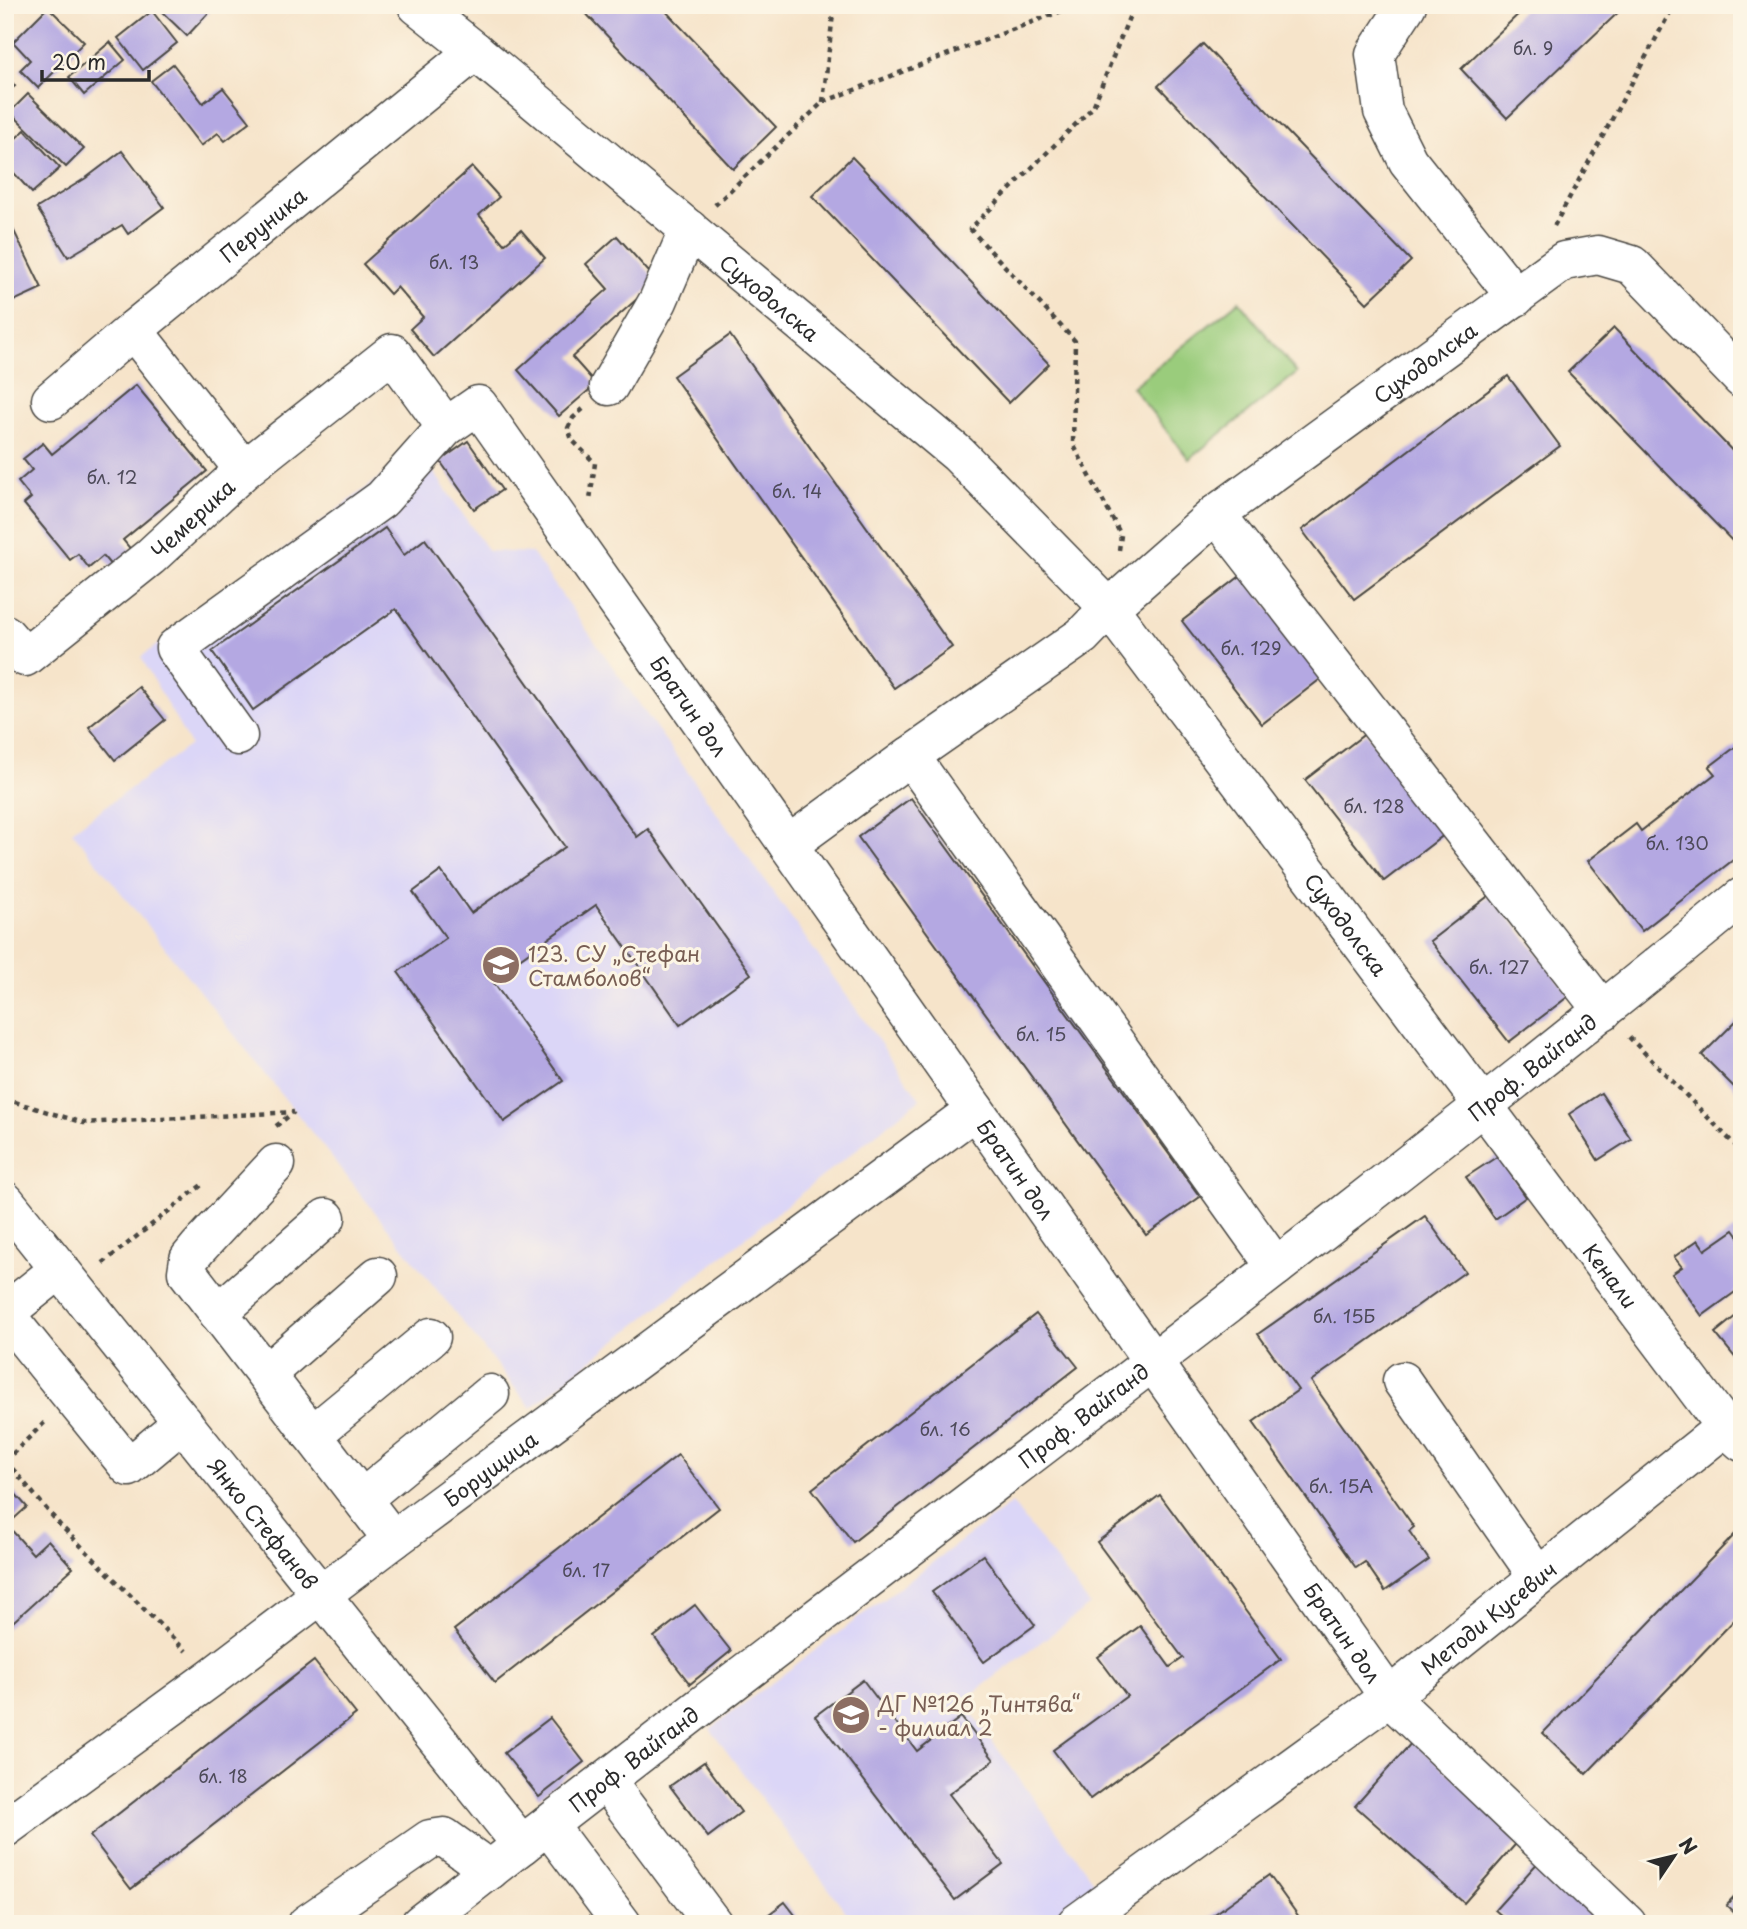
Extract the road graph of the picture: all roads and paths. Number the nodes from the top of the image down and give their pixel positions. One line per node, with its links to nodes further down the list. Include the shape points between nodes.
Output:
1 (417, 5): 7 (street, Суходолска)
2 (834, 5): 8 (path)
3 (1077, 5): 8 (path)
4 (1134, 5): 20 (path, via 1093,107 970,229 1074,341 1073,444 1121,535)
5 (1407, 5): 11 (street, via 1375,54 1383,111 1408,160)
6 (1674, 5): 10 (path)
7 (475, 51): 9 (street, Суходолска); 12 (street, Перуника)
8 (822, 102): 9 (path)
9 (689, 229): 14 (street, via 659,302); 20 (street, Суходолска, via 958,454)
10 (1549, 236)
11 (1516, 297): 13 (street, Суходолска, via 1564,261 1598,255 1632,265); 18 (street, Суходолска)
12 (133, 330): 15 (street, Перуника); 17 (street, Чемерика)
13 (1742, 379)
14 (609, 386): 19 (path, via 568,428 572,440 595,463 588,510)
15 (51, 400)
16 (446, 427): 17 (street, via 392,353); 19 (street, Братин дол, via 478,405); 22 (street, Братин дол, via 382,499 175,648)
17 (244, 470): 21 (street, Чемерика, via 150,557)
18 (1216, 514): 20 (street, Суходолска); 26 (street)
19 (575, 540): 24 (street, Братин дол)
20 (1109, 608): 23 (street, via 1082,636); 28 (street, Суходолска)
21 (12, 655)
22 (238, 736)
23 (910, 756): 24 (street); 35 (street)
24 (788, 845): 29 (street, Братин дол)
25 (1742, 897): 26 (street, Проф. Вайганд)
26 (1603, 1011): 28 (street, Проф. Вайганд); 30 (path, via 1735,1145)
27 (5, 1099): 31 (path, via 84,1123 294,1112)
28 (1484, 1104): 35 (street, Проф. Вайганд); 48 (street, Кенали)
29 (975, 1110): 41 (street, Братин дол); 51 (street, Борущица)
30 (1742, 1139)
31 (275, 1146): 38 (street, via 190,1259 187,1272)
32 (211, 1178): 37 (path)
33 (5, 1201): 37 (street, Янко Стефанов)
34 (326, 1218): 38 (street)
35 (1276, 1267): 41 (street, Проф. Вайганд)
36 (378, 1276): 42 (street)
37 (67, 1278): 39 (street); 46 (street, Янко Стефанов)
38 (218, 1312): 42 (street)
39 (5, 1313): 45 (street)
40 (431, 1337): 47 (street)
41 (1154, 1363): 55 (street, Братин дол); 56 (street, Проф. Вайганд)
42 (266, 1374): 47 (street)
43 (1402, 1381): 52 (street)
44 (490, 1394): 50 (street)
45 (72, 1395): 46 (street, via 129,1466); 49 (path)
46 (183, 1422): 53 (street, Янко Стефанов)
47 (312, 1435): 50 (street)
48 (1733, 1435): 52 (street, Методи Кусевич)
49 (6, 1461): 54 (path, via 60,1525)
50 (362, 1499): 51 (street)
51 (393, 1540): 53 (street, Борущица)
52 (1538, 1577): 55 (street, Методи Кусевич)
53 (321, 1594): 54 (street, Борущица); 58 (street, Янко Стефанов)
54 (212, 1677): 57 (street, Борущица)
55 (1389, 1697): 60 (street, Методи Кусевич); 65 (street, Братин дол)
56 (606, 1781): 58 (street, Проф. Вайганд); 64 (street)
57 (5, 1828)
58 (535, 1835): 59 (street, Проф. Вайганд); 63 (street, Янко Стефанов)
59 (490, 1870): 61 (street, via 444,1837 430,1839); 62 (street, Проф. Вайганд)
60 (1092, 1919)
61 (307, 1924)
62 (420, 1924)
63 (622, 1924)
64 (713, 1924)
65 (1627, 1924)

